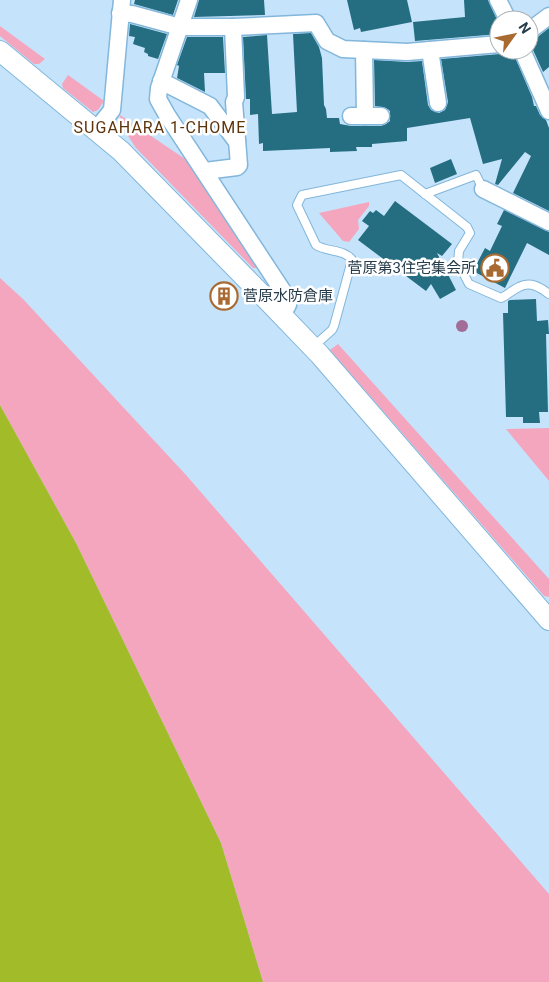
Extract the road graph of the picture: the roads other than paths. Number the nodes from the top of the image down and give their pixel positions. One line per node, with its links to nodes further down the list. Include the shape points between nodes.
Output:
1 (189, 0): 3 (street)
2 (121, 6): 3 (street, via 132,14); 14 (street, via 112,110)
3 (180, 27): 4 (street); 10 (street)
4 (233, 27): 6 (street, via 316,24 327,41 343,49); 15 (street)
5 (489, 45): 7 (street)
6 (364, 50): 7 (street); 13 (street)
7 (430, 50): 11 (street)
8 (0, 51): 14 (street)
9 (526, 60): 12 (street)
10 (161, 81): 15 (street, via 210,106); 16 (street, via 158,99)
11 (438, 103)
12 (549, 111)
13 (366, 116)
14 (96, 130): 21 (street, via 121,151)
15 (237, 142): 16 (street, via 240,165 237,168)
16 (204, 171): 21 (street, via 288,299 288,307)
17 (483, 189): 18 (lane, via 476,175); 19 (street)
18 (425, 194): 20 (lane, via 467,227 470,233 459,251 458,263 469,284 501,298 519,286 530,284); 22 (lane, via 401,176 302,195 297,205 316,245 347,254 352,260 334,326)
19 (549, 222)
20 (549, 294)
21 (280, 314): 22 (street)
22 (312, 347): 23 (street)
23 (549, 620)

